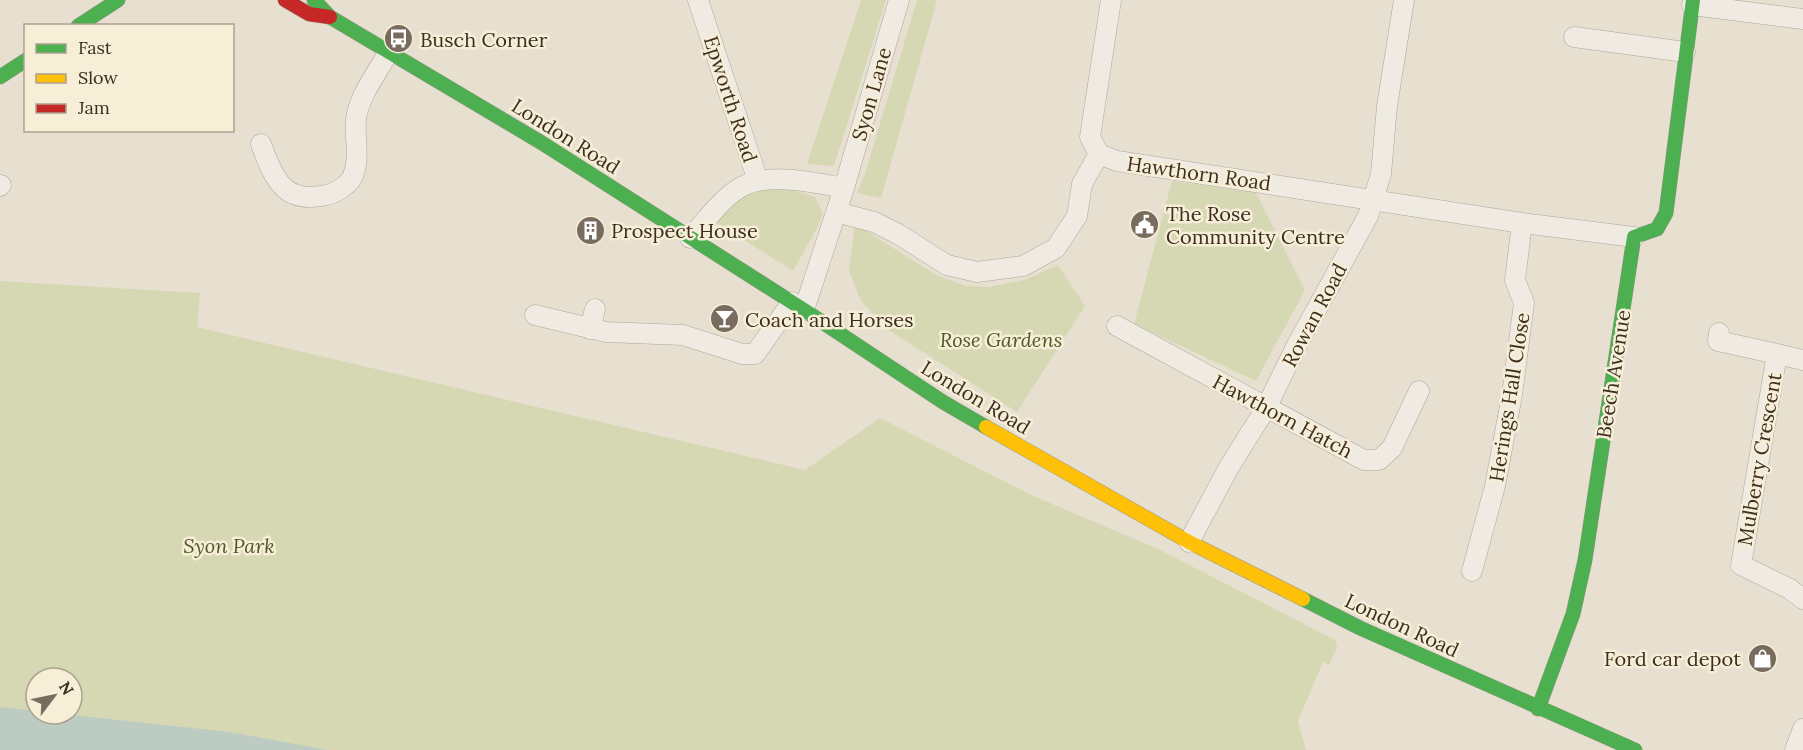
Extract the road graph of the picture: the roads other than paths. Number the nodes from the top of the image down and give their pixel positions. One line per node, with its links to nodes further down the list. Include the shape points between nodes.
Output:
1 (118, 0): 11 (main road)
2 (285, 0): 9 (main road, London Road, via 309,14)
3 (314, 0): 9 (main road, London Road)
4 (698, 0): 19 (street, Epworth Road)
5 (899, 0): 20 (street, Syon Lane)
6 (1111, 0): 18 (street, Hawthorn Road, via 1090,137)
7 (1404, 0): 21 (street, Rowan Road, via 1387,105 1381,174)
8 (1693, 2): 10 (street); 13 (main road)
9 (330, 17): 14 (main road, London Road)
10 (1803, 19)
11 (81, 24)
12 (1574, 37): 13 (street)
13 (1685, 52): 24 (main road, via 1666,213 1657,230)
14 (388, 53): 17 (street, via 359,104 358,158 351,179 332,194 310,199 288,193 272,172); 25 (main road, London Road, via 542,143)
15 (24, 61): 16 (main road)
16 (0, 77)
17 (261, 144)
18 (1099, 154): 21 (street, Hawthorn Road, via 1117,161); 22 (street, via 1082,184 1077,216 1056,248 1023,266 977,272 947,265 874,222)
19 (758, 181): 20 (street, via 799,181); 25 (street, Epworth Road, via 729,196)
20 (844, 188): 22 (street, Syon Lane)
21 (1374, 199): 23 (street, Hawthorn Road); 35 (street, Rowan Road)
22 (836, 212): 26 (street, Syon Lane)
23 (1522, 223): 24 (street, Hawthorn Road); 37 (street, Herings Hall Close, via 1515,280 1524,303 1512,395 1495,486)
24 (1634, 237): 39 (main road, Beech Avenue, via 1585,560 1573,614)
25 (690, 238): 26 (main road, London Road)
26 (798, 306): 30 (street, Syon Lane, via 755,354 742,354 683,335); 36 (main road, London Road, via 943,402)
27 (595, 309): 30 (street)
28 (535, 315): 30 (street)
29 (1117, 326): 35 (street, Hawthorn Hatch)
30 (590, 329)
31 (1719, 333): 32 (street, Mulberry Crescent, via 1718,341)
32 (1777, 354): 33 (street, Mulberry Crescent); 38 (street, Mulberry Crescent, via 1741,565)
33 (1803, 360)
34 (1419, 391): 35 (street, Hawthorn Hatch, via 1392,448 1378,460 1364,460)
35 (1266, 408): 36 (street, Rowan Road)
36 (1189, 543): 39 (main road, London Road, via 1360,628)
37 (1472, 571)
38 (1803, 599)
39 (1538, 709): 41 (main road, London Road)
40 (1803, 729): 42 (street)
41 (1635, 750)
42 (1795, 750)

